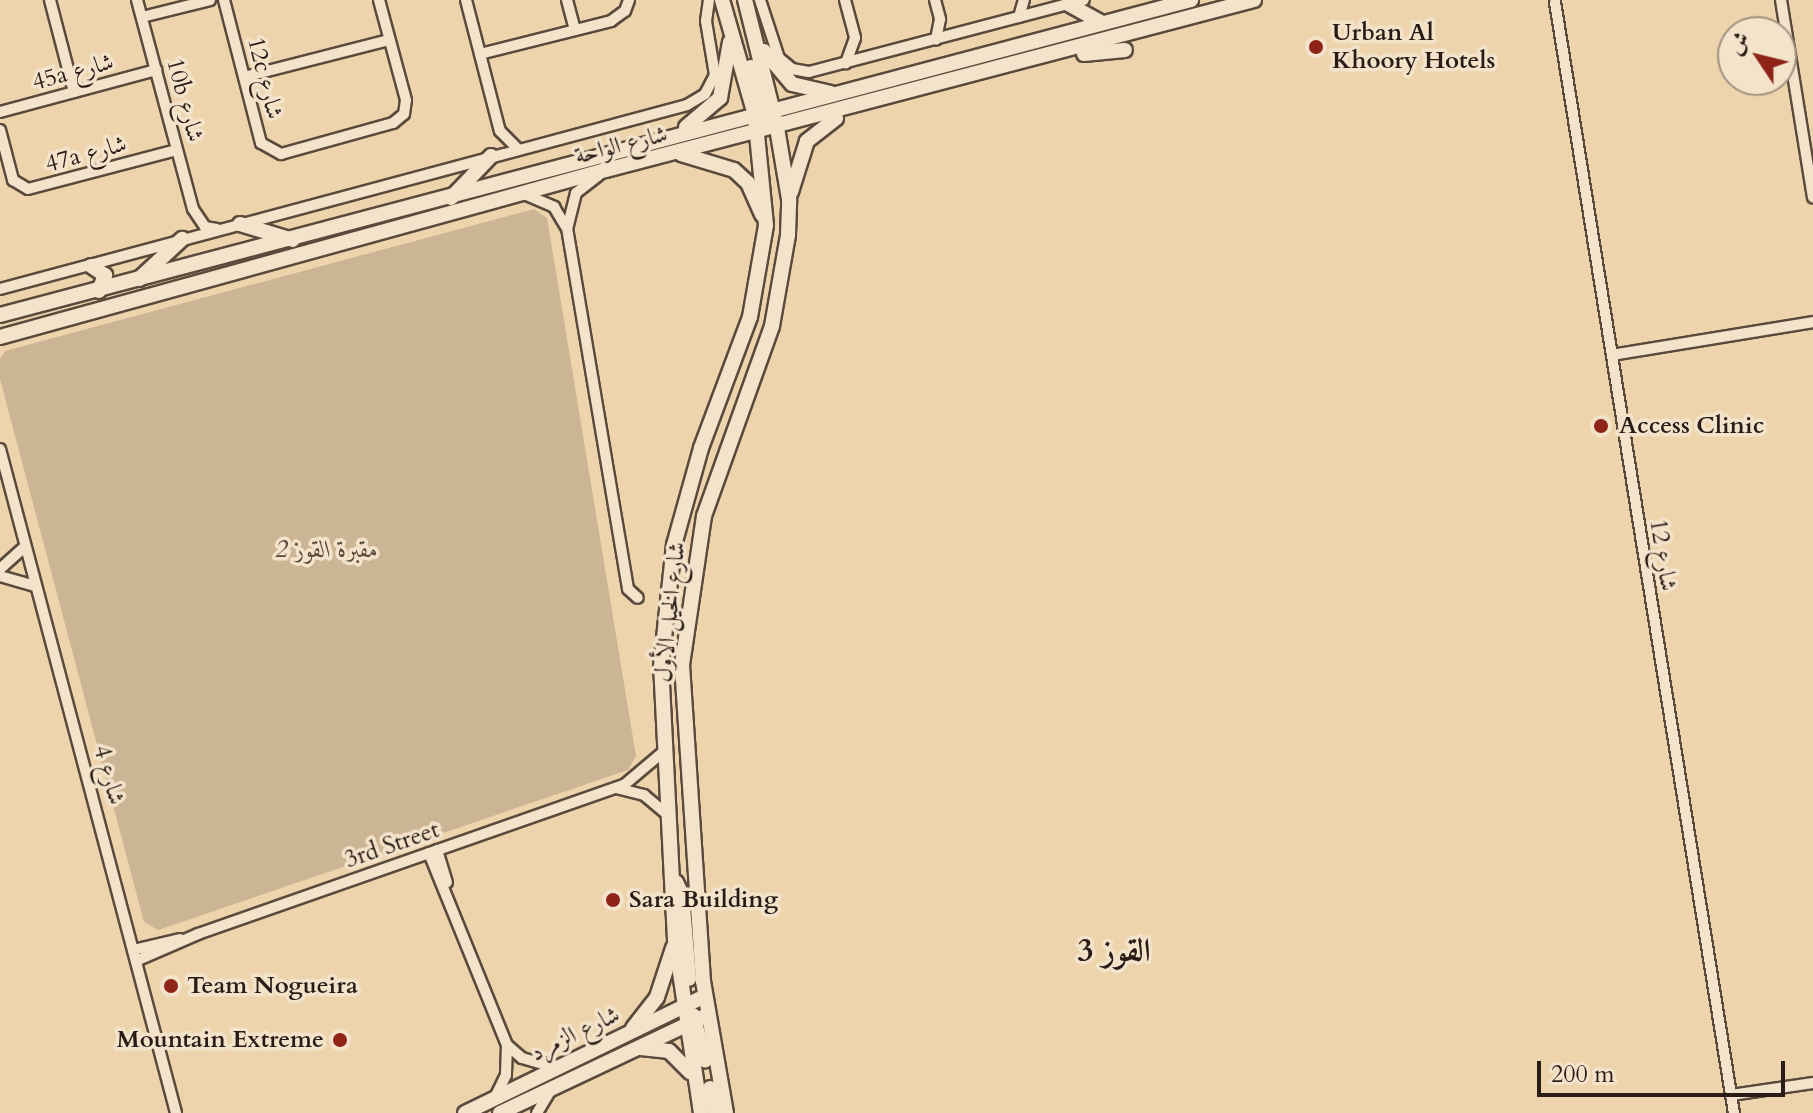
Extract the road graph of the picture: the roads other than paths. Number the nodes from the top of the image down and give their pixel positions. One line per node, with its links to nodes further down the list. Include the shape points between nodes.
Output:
1 (50, 0): 42 (street)
2 (137, 0): 23 (street, 10b شارع)
3 (210, 0): 23 (street)
4 (224, 0): 40 (street, 12c شارع)
5 (379, 0): 31 (street)
6 (466, 0): 35 (street)
7 (567, 0): 28 (street)
8 (629, 0): 28 (street, via 619,17)
9 (709, 0): 50 (street, via 706,21 715,75 695,102)
10 (722, 0): 27 (main road, شارع الخيل الأول)
11 (745, 0): 33 (main road, شارع الخيل الأول)
12 (760, 0): 38 (street, via 774,51 785,64 809,72)
13 (845, 0): 30 (street)
14 (935, 0): 25 (street)
15 (1025, 0): 22 (street); 24 (street)
16 (1084, 0): 21 (street)
17 (1191, 0): 26 (main road, شارع الواحة)
18 (1254, 0): 37 (main road, شارع الواحة)
19 (1781, 0): 57 (street)
20 (1555, 1): 74 (street, شارع 12)
21 (1068, 4): 22 (street); 26 (main road)
22 (1039, 12): 24 (street)
23 (142, 17): 39 (street, 10b شارع)
24 (1019, 17): 29 (street)
25 (940, 19): 29 (street); 32 (street)
26 (1102, 23): 41 (main road, شارع الواحة)
27 (729, 24): 46 (main road, شارع الخيل الأول); 49 (main road, via 728,77 720,98 700,119)
28 (575, 30): 35 (street)
29 (957, 34): 32 (street)
30 (855, 38): 36 (street); 38 (street)
31 (389, 40): 40 (street); 40 (street, 12c شارع, via 406,104 402,118 281,154 261,143)
32 (936, 40): 36 (street)
33 (757, 41): 43 (main road, via 792,84); 46 (main road, شارع الخيل الأول)
34 (1125, 50): 37 (main road)
35 (480, 54): 48 (street)
36 (878, 55): 38 (street)
37 (1040, 58): 44 (main road, شارع الواحة)
38 (846, 63)
39 (156, 70): 42 (street, 45a شارع); 51 (street, 10b شارع)
40 (244, 77)
41 (888, 80): 43 (main road, شارع الواحة); 46 (main road, via 879,91)
42 (74, 92): 45 (street, 45a شارع)
43 (838, 94): 46 (main road, شارع الواحة)
44 (865, 104): 46 (main road, شارع الواحة); 59 (main road, via 822,126 807,141)
45 (0, 112)
46 (766, 121): 49 (main road, شارع الواحة); 52 (main road, شارع الواحة); 54 (main road, via 652,153); 59 (main road, شارع الخيل الأول); 62 (main road, شارع الخيل الأول)
47 (0, 130): 51 (street, 47a شارع, via 17,185 33,189)
48 (500, 131): 50 (street); 53 (street)
49 (660, 141): 58 (main road, شارع الواحة)
50 (518, 149): 53 (street)
51 (177, 150): 60 (street, 10b شارع)
52 (676, 153): 54 (main road, شارع الواحة); 62 (main road, via 734,170 754,192)
53 (491, 156): 58 (main road); 61 (street)
54 (645, 161): 55 (main road, شارع الواحة)
55 (606, 170): 56 (main road, شارع الواحة); 63 (street, via 576,193)
56 (523, 194): 63 (street, via 554,207); 73 (main road, شارع الواحة)
57 (1813, 197)
58 (451, 198): 66 (main road, شارع الواحة)
59 (789, 206): 88 (main road, شارع الخيل الأول, via 779,300 713,486 687,607 683,719)
60 (193, 209): 64 (street, via 205,227); 65 (street, via 193,222)
61 (240, 224): 64 (street); 66 (main road)
62 (766, 225): 81 (main road, شارع الخيل الأول, via 750,317 701,448 674,545 662,636)
63 (567, 228): 80 (street, via 628,586)
64 (219, 229): 65 (street)
65 (182, 239): 67 (street); 68 (main road)
66 (293, 240): 68 (main road, شارع الواحة)
67 (91, 266): 69 (street); 70 (main road, via 105,275)
68 (137, 282): 70 (main road, شارع الواحة)
69 (0, 289)
70 (99, 291): 71 (main road, شارع الواحة)
71 (0, 315)
72 (1813, 322): 74 (street)
73 (0, 337)
74 (1612, 355): 97 (street, شارع 12)
75 (0, 449): 76 (street, شارع 4)
76 (23, 548): 77 (street); 79 (street, شارع 4)
77 (0, 569)
78 (0, 576): 79 (street)
79 (35, 586): 87 (street, شارع 4)
80 (638, 598)
81 (662, 753): 82 (street, 3rd Street, via 641,775); 83 (main road, شارع الخيل الأول)
82 (614, 788): 83 (street, via 644,795); 84 (street, 3rd Street)
83 (667, 814): 85 (main road, شارع الخيل الأول)
84 (433, 851): 87 (street, 3rd Street); 91 (street)
85 (671, 878): 86 (main road, شارع الخيل الأول); 88 (main road, via 682,895)
86 (675, 940): 88 (main road, شارع الخيل الأول); 90 (main road, via 657,997)
87 (135, 955): 99 (street, شارع 4)
88 (693, 1002): 89 (main road, شارع الخيل الأول); 89 (main road, شارع الخيل الأول); 90 (main road, شارع الزمرد)
89 (696, 1020): 92 (main road, شارع الزمرد); 94 (main road, شارع الخيل الأول); 103 (main road); 104 (main road, شارع الخيل الأول)
90 (629, 1033): 93 (main road, شارع الزمرد)
91 (507, 1045): 93 (street, via 522,1058); 98 (street)
92 (629, 1050): 94 (main road, via 669,1051); 96 (main road, شارع الزمرد)
93 (556, 1068): 98 (main road, شارع الزمرد)
94 (692, 1076): 102 (main road, شارع الخيل الأول)
95 (1813, 1083): 97 (street)
96 (554, 1086): 98 (main road, شارع الزمرد); 101 (street)
97 (1731, 1095): 105 (street, شارع 12)
98 (498, 1106): 100 (main road, شارع الزمرد)
99 (176, 1113)
100 (465, 1113)
101 (537, 1113)
102 (701, 1113)
103 (715, 1113)
104 (726, 1113)
105 (1734, 1113)

